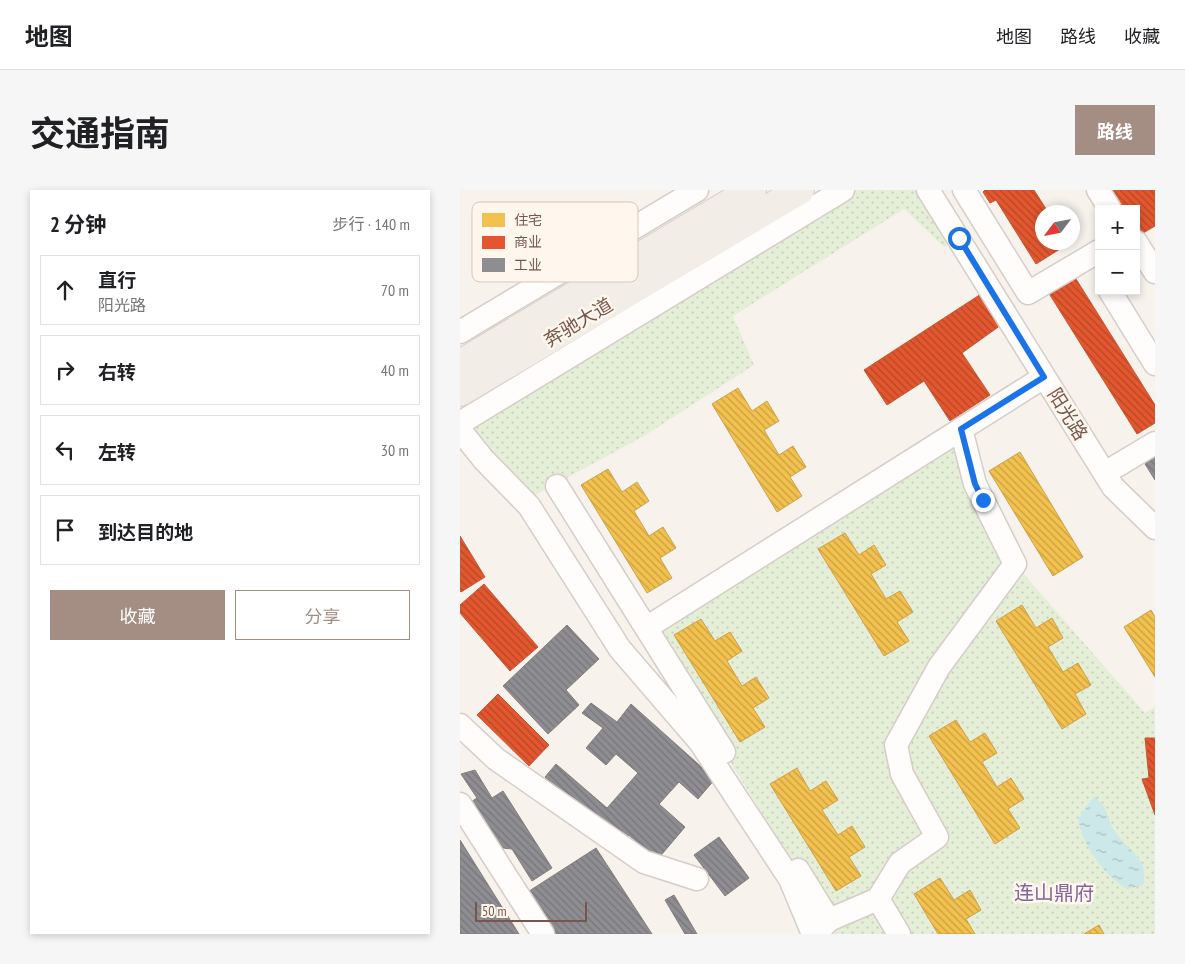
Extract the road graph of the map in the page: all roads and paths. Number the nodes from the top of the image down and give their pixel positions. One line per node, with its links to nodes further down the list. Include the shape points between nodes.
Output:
1 (698, 190): 11 (street)
2 (752, 190): 13 (main road, 奔驰大道)
3 (800, 190): 25 (main road, 奔驰大道)
4 (843, 190): 26 (street)
5 (928, 190): 24 (street, 阳光路)
6 (964, 190): 16 (street, via 1028,293)
7 (1098, 190): 9 (street)
8 (1104, 190): 10 (street)
9 (1107, 205)
10 (1113, 205)
11 (669, 207): 12 (street); 13 (street)
12 (638, 226)
13 (684, 231): 15 (main road, 奔驰大道)
14 (1140, 248): 17 (street)
15 (638, 258)
16 (1095, 263)
17 (1155, 272)
18 (544, 282): 21 (street)
19 (598, 282): 22 (main road, 奔驰大道)
20 (1112, 295): 23 (street)
21 (460, 332)
22 (460, 364)
23 (1155, 364)
24 (1044, 377): 27 (street); 30 (street, 阳光路)
25 (460, 392)
26 (460, 423)
27 (961, 429): 33 (street); 37 (street, via 975,484 1015,564 939,667 896,745 902,774 937,837 900,863)
28 (460, 430): 38 (street, via 529,506 620,648 700,742 790,879)
29 (1155, 443): 30 (street)
30 (1105, 474): 32 (street, 阳光路, via 1113,487)
31 (557, 486): 33 (street)
32 (1155, 528)
33 (646, 628): 38 (street)
34 (460, 724): 36 (street, via 496,759 644,862)
35 (460, 804): 39 (street)
36 (697, 879)
37 (878, 899): 38 (street); 40 (street)
38 (819, 930)
39 (543, 934)
40 (899, 934)

